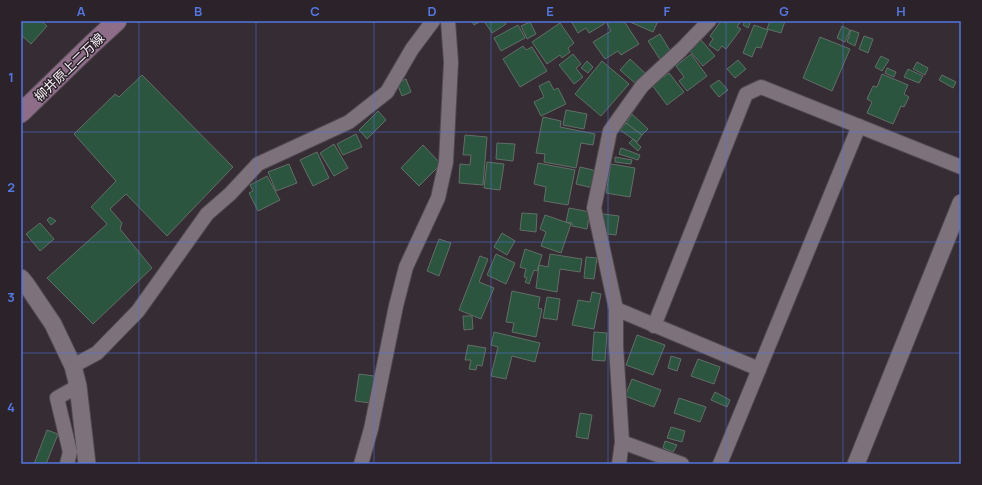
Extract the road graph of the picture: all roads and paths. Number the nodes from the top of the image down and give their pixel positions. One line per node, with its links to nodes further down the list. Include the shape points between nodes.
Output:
1 (117, 21): 5 (main road, 柳井原上二万線)
2 (433, 21): 12 (street, via 412,49 387,92 349,122 258,164 207,214 138,311 97,353)
3 (448, 21): 18 (street, via 451,62 446,162 438,198 406,267)
4 (709, 21): 10 (street, via 642,86 610,131 594,208)
5 (21, 113)
6 (859, 126): 7 (street); 11 (street, via 761,87 746,94); 13 (street)
7 (961, 168)
8 (959, 213): 22 (street)
9 (21, 278): 12 (street, via 53,324)
10 (616, 310): 11 (street); 15 (street)
11 (654, 326): 13 (street)
12 (73, 366): 14 (street)
13 (759, 369): 21 (street)
14 (78, 386): 16 (street, via 58,398 70,452); 17 (street)
15 (622, 442): 19 (street); 20 (street)
16 (67, 464)
17 (87, 464)
18 (361, 464)
19 (619, 464)
20 (682, 464)
21 (720, 464)
22 (856, 464)

